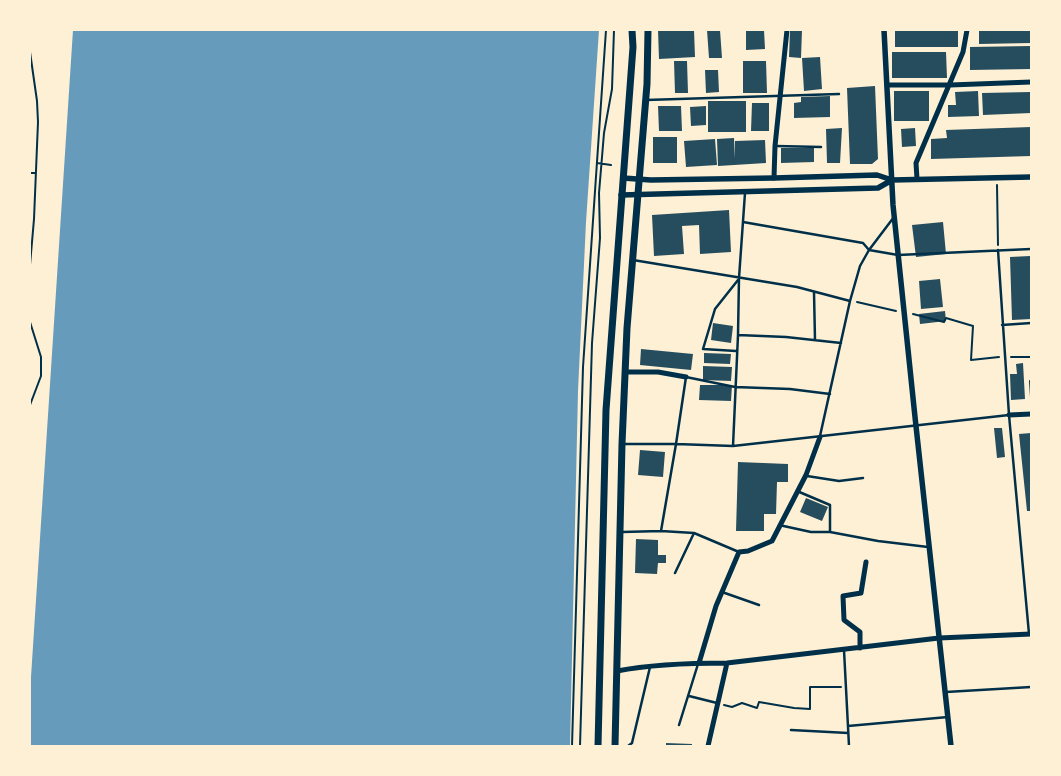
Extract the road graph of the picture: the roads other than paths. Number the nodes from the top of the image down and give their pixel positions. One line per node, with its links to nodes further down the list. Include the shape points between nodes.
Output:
1 (632, 30): 15 (main road)
2 (648, 30): 11 (main road)
3 (788, 30): 10 (street)
4 (884, 30): 7 (street)
5 (967, 30): 8 (street, via 963,52)
6 (1031, 82): 8 (street)
7 (886, 85): 8 (street); 18 (street)
8 (950, 85): 19 (street, via 916,163)
9 (839, 94): 10 (lane)
10 (781, 96): 11 (lane); 12 (street)
11 (645, 100): 17 (main road)
12 (775, 146): 13 (lane); 16 (street)
13 (821, 147)
14 (1031, 177): 19 (street)
15 (623, 178): 17 (street); 21 (main road)
16 (774, 178): 17 (street); 18 (street, via 877,175)
17 (639, 179): 22 (main road)
18 (892, 180): 19 (street); 20 (street, via 878,188); 23 (street)
19 (917, 180)
20 (745, 193): 22 (street); 24 (lane)
21 (621, 196): 22 (street); 81 (main road, via 606,410)
22 (638, 196): 29 (main road)
23 (895, 216): 26 (lane); 28 (street)
24 (743, 222): 26 (lane, via 863,243); 30 (lane)
25 (1031, 248): 27 (lane)
26 (869, 250): 28 (lane); 32 (lane, via 860,266)
27 (998, 250): 28 (lane); 34 (lane)
28 (898, 255): 45 (street)
29 (633, 260): 30 (lane); 39 (main road)
30 (739, 278): 31 (lane); 35 (lane); 38 (lane, via 715,309 703,349)
31 (814, 292): 32 (lane); 36 (lane)
32 (850, 301): 37 (lane)
33 (1031, 323): 34 (lane)
34 (1002, 325): 44 (lane)
35 (738, 335): 36 (lane); 38 (lane)
36 (815, 340): 37 (lane)
37 (841, 344): 42 (lane)
38 (736, 352): 41 (lane)
39 (625, 372): 40 (street); 47 (main road)
40 (686, 376): 41 (lane); 48 (lane)
41 (736, 388): 42 (lane); 49 (lane)
42 (830, 394): 46 (lane)
43 (1031, 414): 44 (street)
44 (1009, 415): 45 (lane); 64 (lane)
45 (916, 426): 46 (lane); 58 (street)
46 (820, 437): 49 (lane); 50 (street)
47 (622, 444): 48 (lane); 55 (main road)
48 (676, 444): 49 (lane); 54 (lane)
49 (733, 446)
50 (806, 475): 51 (lane, via 839,481); 52 (street)
51 (862, 478)
52 (797, 491): 53 (street); 56 (lane, via 830,505)
53 (779, 525): 56 (lane, via 811,532); 59 (street, via 772,541)
54 (661, 531): 55 (lane); 57 (lane)
55 (621, 532): 71 (main road)
56 (830, 532): 58 (lane)
57 (694, 533): 59 (lane); 61 (lane)
58 (929, 547): 65 (street)
59 (739, 552): 62 (street)
60 (866, 562): 66 (street, via 861,593 843,596 844,620 860,632)
61 (675, 573)
62 (722, 592): 63 (lane); 69 (street)
63 (759, 605)
64 (1030, 634): 65 (street)
65 (939, 638): 66 (street); 73 (street)
66 (860, 648): 67 (street)
67 (844, 650): 68 (street); 78 (lane)
68 (727, 662): 69 (street); 75 (street)
69 (699, 663): 70 (street); 74 (lane)
70 (650, 667): 71 (street); 83 (lane, via 632,743)
71 (617, 671): 82 (main road)
72 (1031, 687): 73 (lane)
73 (945, 692): 76 (street)
74 (689, 696): 75 (lane); 77 (lane)
75 (718, 703): 84 (street)
76 (948, 717): 78 (lane); 86 (street)
77 (679, 725)
78 (848, 726): 80 (lane)
79 (791, 730): 80 (lane)
80 (848, 733): 85 (lane)
81 (598, 746)
82 (615, 746)
83 (628, 746)
84 (708, 746)
85 (849, 746)
86 (951, 746)

